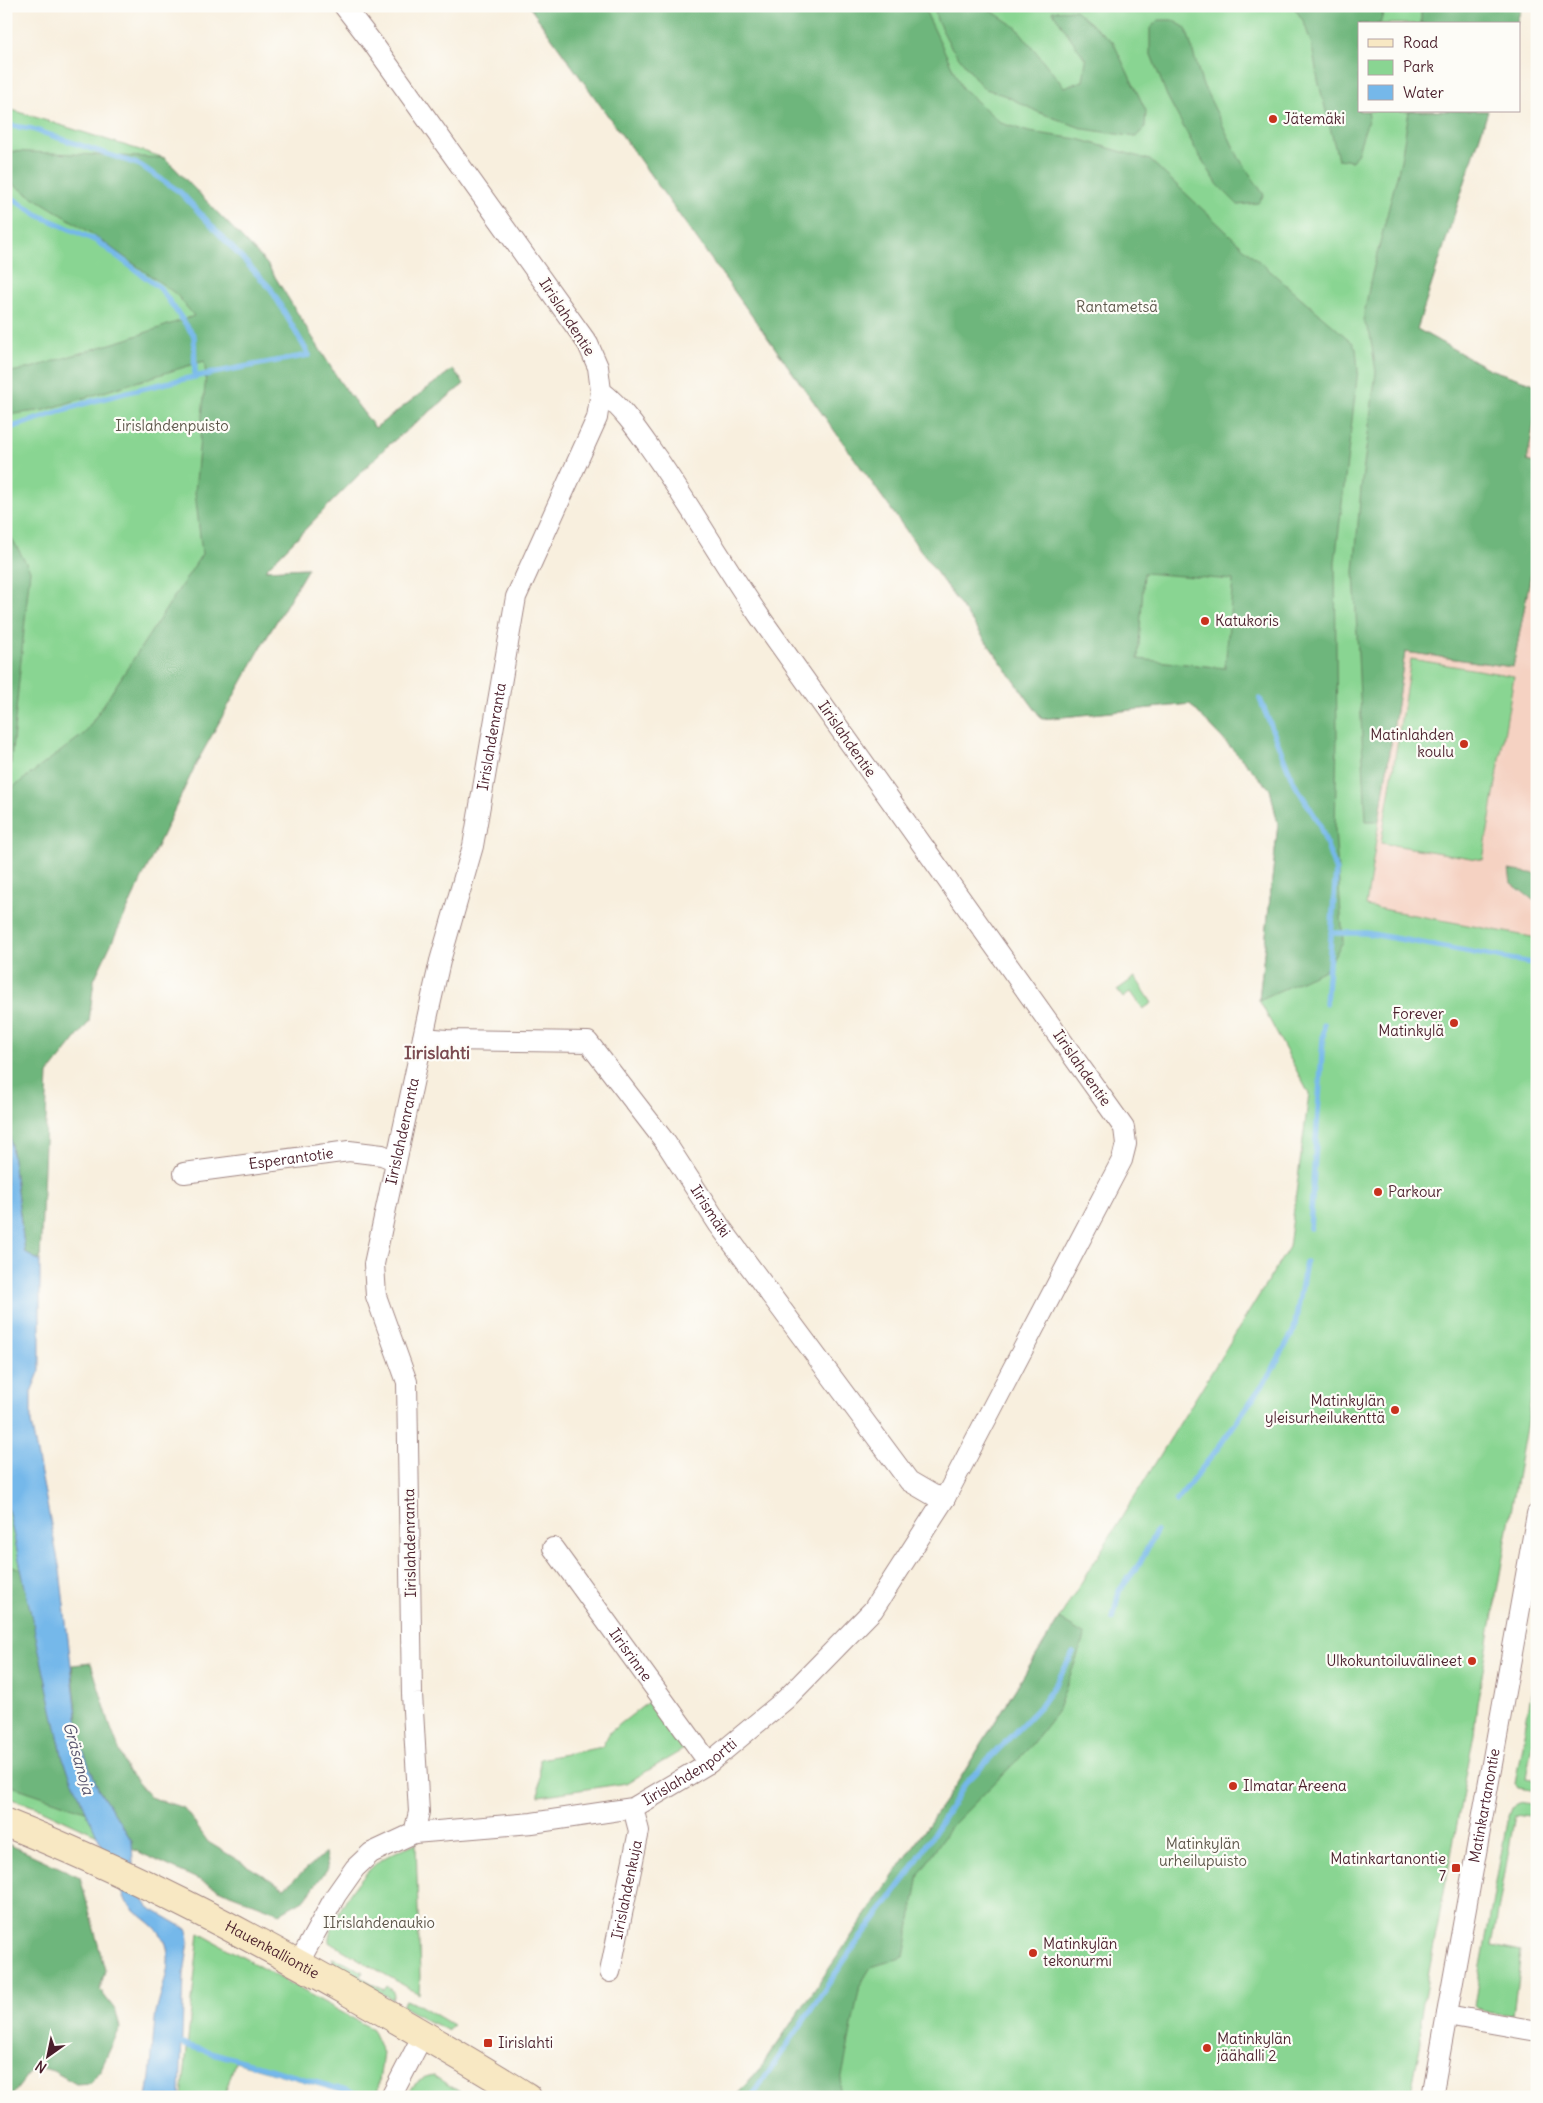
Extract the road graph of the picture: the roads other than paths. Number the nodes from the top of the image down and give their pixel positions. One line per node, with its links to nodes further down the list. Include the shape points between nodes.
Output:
1 (344, 6): 2 (street, Iirislahdentie, via 588,344 598,367)
2 (601, 391): 3 (street, Iirislahdenranta, via 597,418 516,597 473,846 440,961); 6 (street, Iirislahdentie, via 628,417 760,617 1124,1128 1126,1144 1122,1160)
3 (423, 1038): 4 (street, Iirislahdenranta); 6 (street, Iirismäki, via 588,1042 666,1143 719,1225 909,1481)
4 (396, 1161): 5 (street, Esperantotie, via 349,1151); 13 (street, Iirislahdenranta, via 374,1264 374,1282 407,1382 412,1694 419,1812)
5 (184, 1173)
6 (945, 1498): 10 (street, Iirislahdenportti, via 873,1610 786,1699)
7 (1537, 1514): 9 (street, Matinkartanontie)
8 (553, 1548): 10 (street, Iirisrinne)
9 (1530, 1587): 16 (street, Matinkartanontie)
10 (709, 1763): 11 (street, Iirislahdenportti)
11 (633, 1808): 13 (street, Iirislahdenportti, via 532,1823); 15 (street, Iirislahdenkuja, via 639,1831)
12 (6, 1823): 14 (main road, Hauenkalliontie, via 58,1843 204,1912)
13 (414, 1833): 14 (street, Iirislahdenportti, via 370,1853 355,1868 331,1903)
14 (298, 1964): 18 (main road, Hauenkalliontie)
15 (610, 1972)
16 (1447, 2015): 17 (street); 21 (street, Matinkartanontie)
17 (1537, 2031)
18 (423, 2035): 19 (street); 20 (main road, Hauenkalliontie)
19 (391, 2097)
20 (526, 2097)
21 (1432, 2097)

